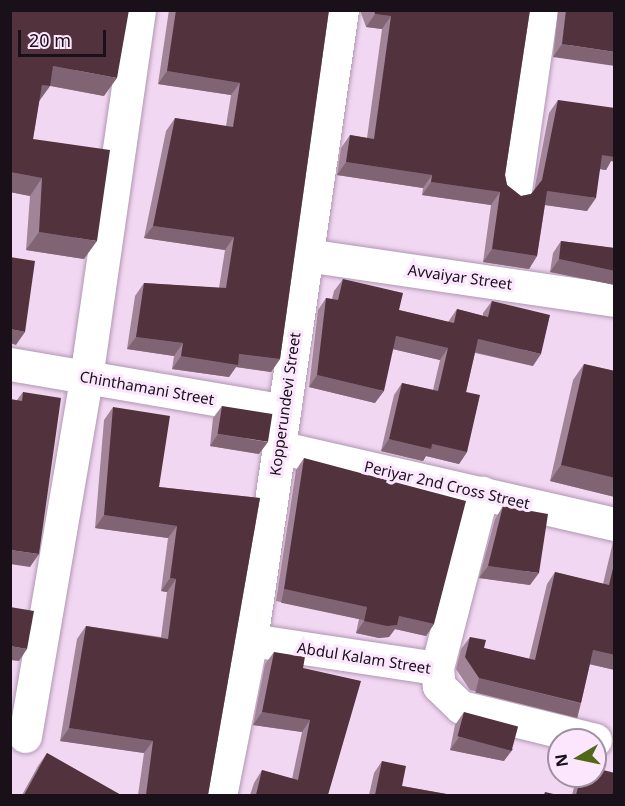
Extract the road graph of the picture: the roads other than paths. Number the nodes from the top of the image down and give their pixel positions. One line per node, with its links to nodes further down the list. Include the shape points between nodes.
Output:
1 (139, 10): 8 (street)
2 (342, 10): 5 (street, Kopperundevi Street)
3 (541, 10): 4 (street)
4 (515, 190)
5 (306, 255): 6 (street, Avvaiyar Street); 9 (street, Kopperundevi Street)
6 (615, 300)
7 (10, 364): 8 (street, Chinthamani Street)
8 (86, 378): 9 (street, Chinthamani Street); 16 (street)
9 (284, 411): 10 (street, Kopperundevi Street)
10 (278, 447): 11 (street, Periyar 2nd Cross Street); 13 (street, Kopperundevi Street)
11 (482, 493): 12 (street, Periyar 2nd Cross Street); 14 (street)
12 (615, 524)
13 (250, 640): 14 (street, Abdul Kalam Street); 17 (street, Kopperundevi Street)
14 (437, 668): 15 (street, Abdul Kalam Street, via 438,686 461,707)
15 (547, 728)
16 (25, 736)
17 (220, 795)

